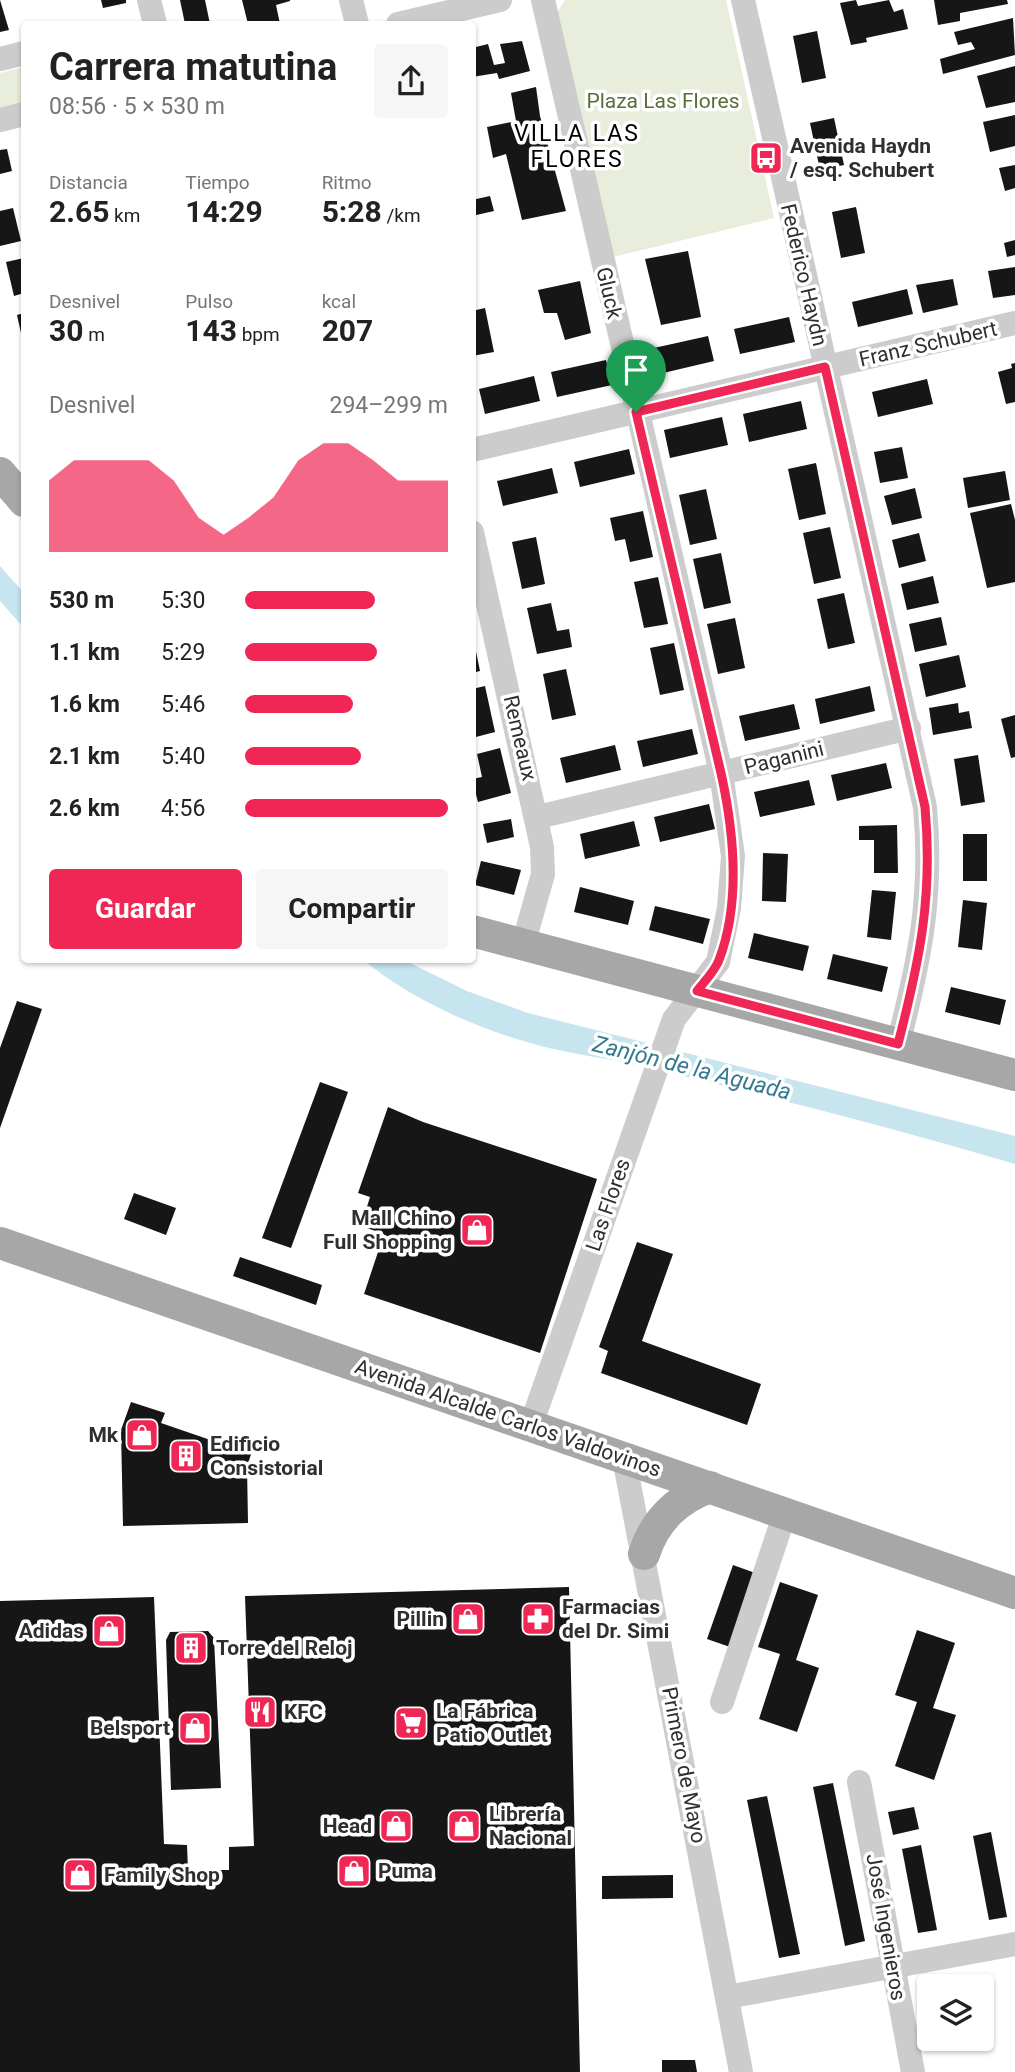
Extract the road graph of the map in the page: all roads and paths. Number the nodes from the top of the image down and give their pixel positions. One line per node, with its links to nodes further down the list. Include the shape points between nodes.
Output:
1 (351, 0): 5 (street)
2 (500, 0): 6 (street)
3 (543, 0): 13 (street, Gluck)
4 (743, 0): 12 (street, Federico Haydn)
5 (356, 21)
6 (411, 21)
7 (21, 54): 8 (street)
8 (0, 59)
9 (21, 115): 10 (street)
10 (0, 120)
11 (1015, 323): 12 (street, Franz Schubert)
12 (825, 367): 13 (street, Franz Schubert); 18 (street, Federico Haydn)
13 (636, 412): 14 (street, Franz Schubert); 19 (street, Gluck)
14 (476, 449)
15 (1, 471): 16 (main road)
16 (21, 497)
17 (476, 549): 20 (street, Remeaux)
18 (909, 728): 19 (street, Paganini); 24 (street, Federico Haydn, via 925,807 929,875 923,941)
19 (721, 773): 20 (street, Paganini); 23 (street, Gluck, via 731,832 732,883 718,962)
20 (538, 817): 22 (street, Remeaux, via 543,874)
21 (476, 932): 22 (main road)
22 (523, 944): 23 (main road)
23 (697, 991): 24 (main road); 27 (street, Las Flores, via 680,1008 671,1026)
24 (898, 1044): 25 (main road)
25 (1015, 1075)
26 (0, 1243): 27 (main road, Avenida Alcalde Carlos Valdovinos)
27 (531, 1425): 28 (main road, Avenida Alcalde Carlos Valdovinos)
28 (624, 1458): 29 (main road, Avenida Alcalde Carlos Valdovinos); 31 (street, Primero de Mayo)
29 (710, 1487): 30 (main road, Avenida Alcalde Carlos Valdovinos); 31 (main road, via 671,1509 654,1530)
30 (785, 1513): 32 (main road, Avenida Alcalde Carlos Valdovinos); 33 (street)
31 (644, 1554): 37 (street, Primero de Mayo)
32 (1015, 1593)
33 (722, 1702)
34 (859, 1782): 36 (street, José Ingenieros)
35 (1015, 1944): 36 (street)
36 (893, 1966): 37 (street); 39 (street, José Ingenieros)
37 (727, 1997): 38 (street, Primero de Mayo)
38 (741, 2072)
39 (913, 2072)

